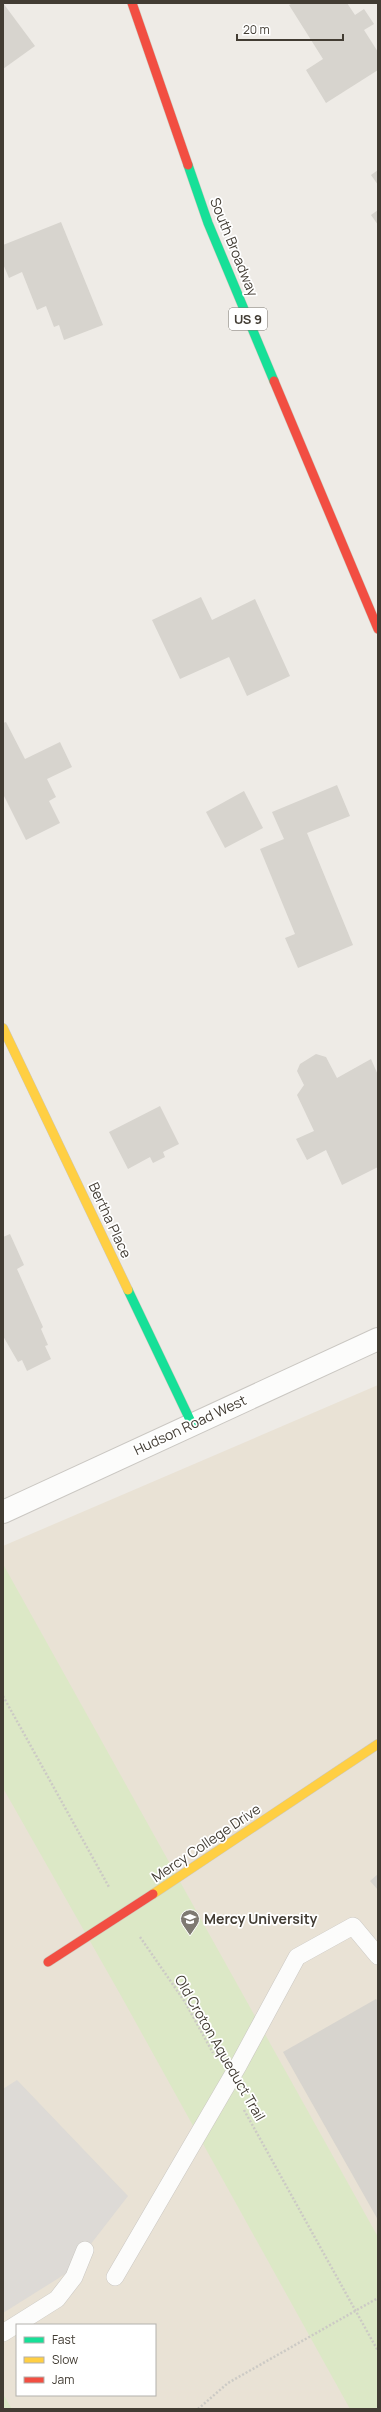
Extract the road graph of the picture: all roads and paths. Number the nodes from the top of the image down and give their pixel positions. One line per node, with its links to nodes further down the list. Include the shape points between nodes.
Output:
1 (132, 3): 2 (street, South Broadway / US 9, via 208,223)
2 (378, 629)
3 (3, 1028): 5 (street, Bertha Place)
4 (378, 1338): 5 (street, Hudson Road West)
5 (192, 1424): 6 (street, Hudson Road West)
6 (3, 1512)
7 (3, 1696): 9 (path, Old Croton Aqueduct Trail)
8 (378, 1744): 9 (street, Mercy College Drive)
9 (124, 1914): 11 (street, Mercy College Drive); 12 (path, Old Croton Aqueduct Trail, via 184,2002)
10 (378, 1956): 12 (lane, via 353,1926 298,1957)
11 (48, 1962)
12 (228, 2081): 14 (lane); 16 (path, Old Croton Aqueduct Trail)
13 (86, 2250): 17 (lane, via 74,2277 57,2299)
14 (116, 2277)
15 (378, 2298): 16 (path)
16 (356, 2310): 20 (path, Old Croton Aqueduct Trail); 21 (path, via 228,2383)
17 (17, 2324)
18 (16, 2325): 19 (lane)
19 (3, 2333)
20 (378, 2351)
21 (198, 2409)

